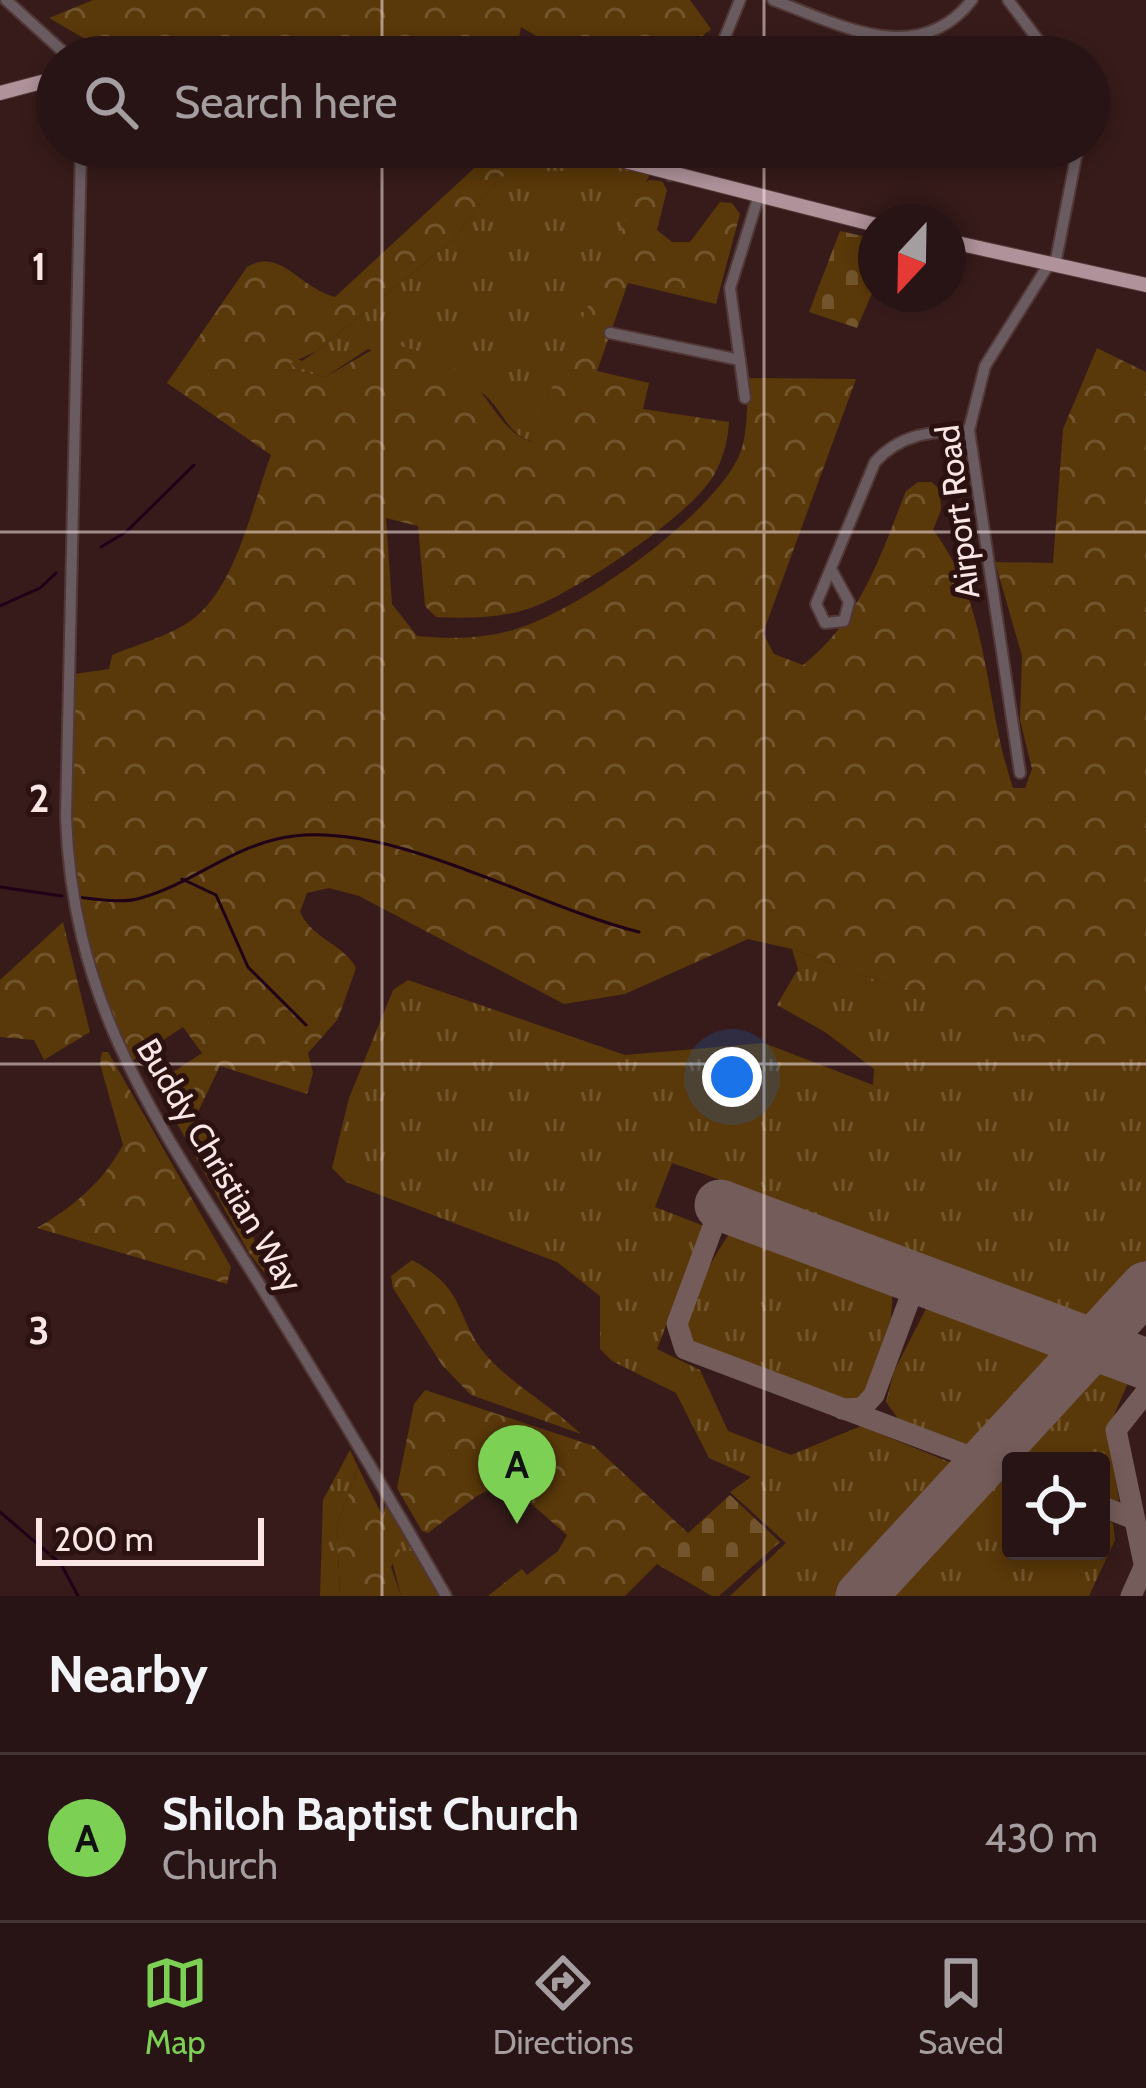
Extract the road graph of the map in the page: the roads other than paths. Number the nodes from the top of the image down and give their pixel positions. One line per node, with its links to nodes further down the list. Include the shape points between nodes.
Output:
1 (6, 0): 6 (street)
2 (740, 0): 7 (street)
3 (773, 0): 8 (street)
4 (972, 0): 9 (street, via 943,31)
5 (1008, 0): 10 (street)
6 (46, 36)
7 (726, 36)
8 (890, 36)
9 (919, 36)
10 (1035, 36)
11 (36, 84): 12 (main road)
12 (0, 93)
13 (81, 168): 29 (street, Buddy Christian Way, via 66,817 86,967 126,1070)
14 (645, 168): 17 (main road)
15 (673, 168): 17 (street)
16 (1073, 168): 21 (street)
17 (670, 175): 18 (main road)
18 (758, 198): 19 (main road); 24 (street, via 730,288)
19 (858, 221)
20 (966, 246): 21 (main road)
21 (1052, 264): 22 (main road); 26 (street, Airport Road, via 986,366)
22 (1146, 285)
23 (610, 333): 24 (street)
24 (740, 360): 25 (street)
25 (745, 398)
26 (969, 430): 27 (street, via 892,444 875,462); 28 (street, Airport Road)
27 (831, 568): 27 (street, via 816,604 825,623 835,625 849,602)
28 (1020, 773)
29 (446, 1596)

